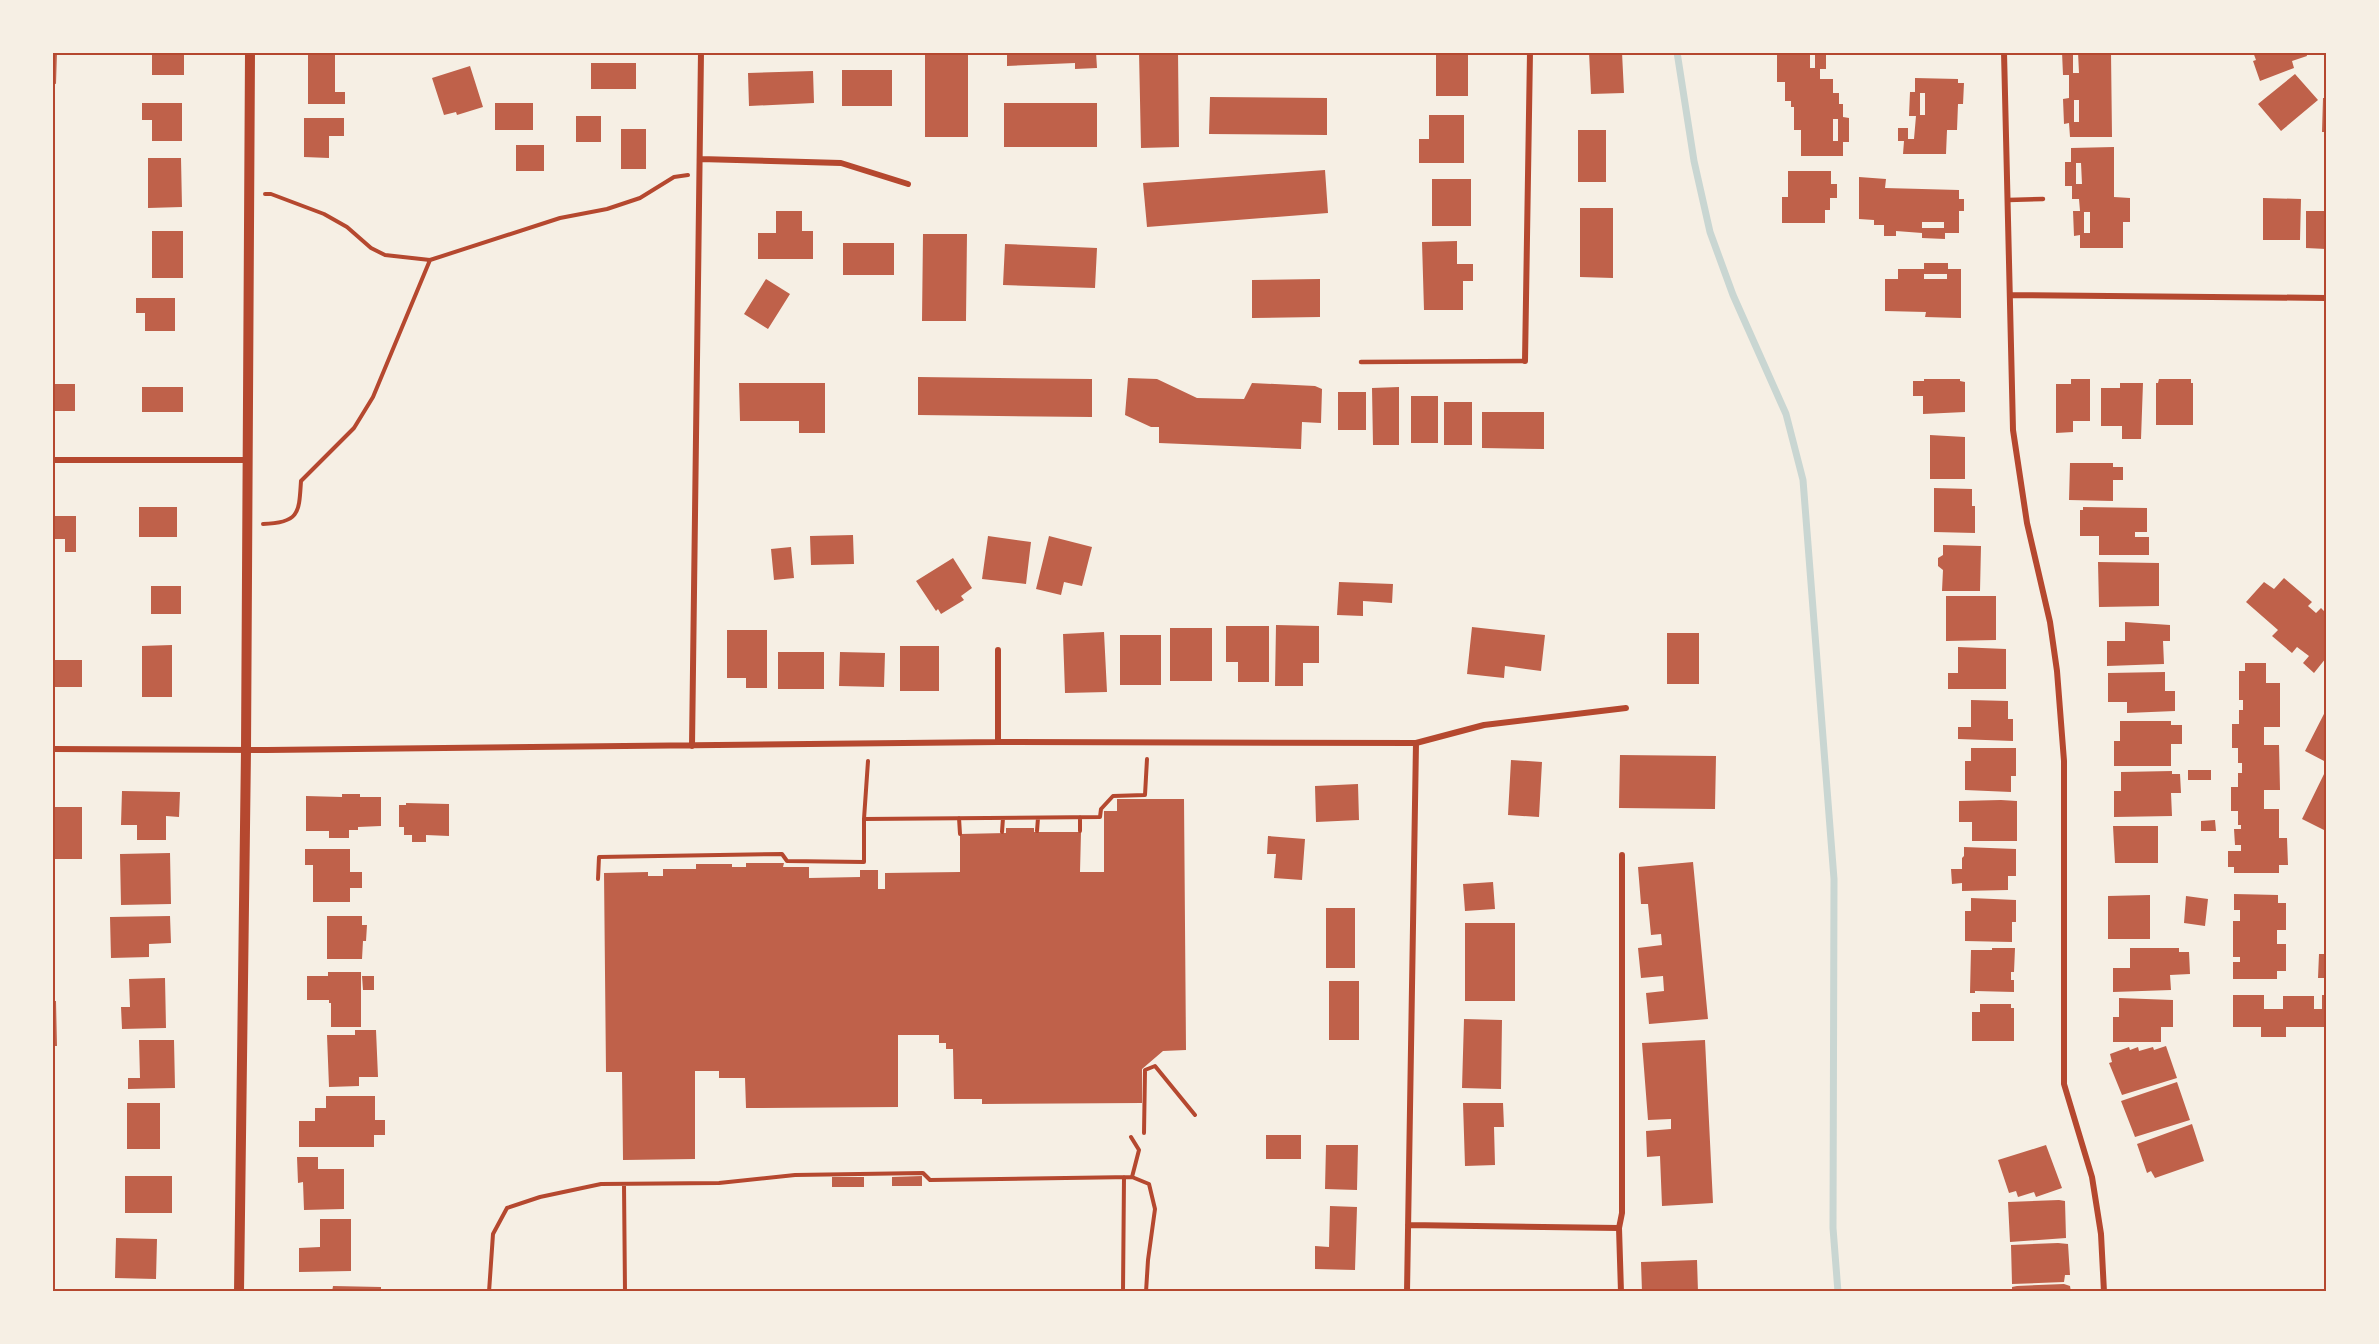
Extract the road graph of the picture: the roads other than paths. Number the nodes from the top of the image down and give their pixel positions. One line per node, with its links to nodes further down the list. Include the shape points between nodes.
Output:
1 (250, 52): 14 (street)
2 (701, 52): 5 (street)
3 (1530, 52): 11 (street)
4 (2004, 52): 8 (street)
5 (700, 159): 6 (street, via 841,163); 19 (street)
6 (908, 184)
7 (2043, 199): 8 (lane)
8 (2008, 200): 9 (street)
9 (2010, 296): 10 (street); 28 (street, via 2013,430 2027,523 2050,622 2064,761 2064,1084 2092,1177 2101,1234)
10 (2326, 298)
11 (1525, 361): 12 (lane)
12 (1361, 362)
13 (52, 460): 14 (street)
14 (246, 460): 21 (street)
15 (998, 650): 17 (street)
16 (1626, 708): 18 (street, via 1484,724)
17 (998, 742): 18 (street); 19 (street)
18 (1416, 743): 23 (street)
19 (692, 746): 21 (street)
20 (52, 748): 21 (street)
21 (246, 750): 25 (street)
22 (1622, 855): 24 (street, via 1622,1213)
23 (1408, 1225): 24 (street); 26 (street)
24 (1618, 1228): 27 (street)
25 (239, 1292)
26 (1407, 1292)
27 (1621, 1292)
28 (2104, 1292)

